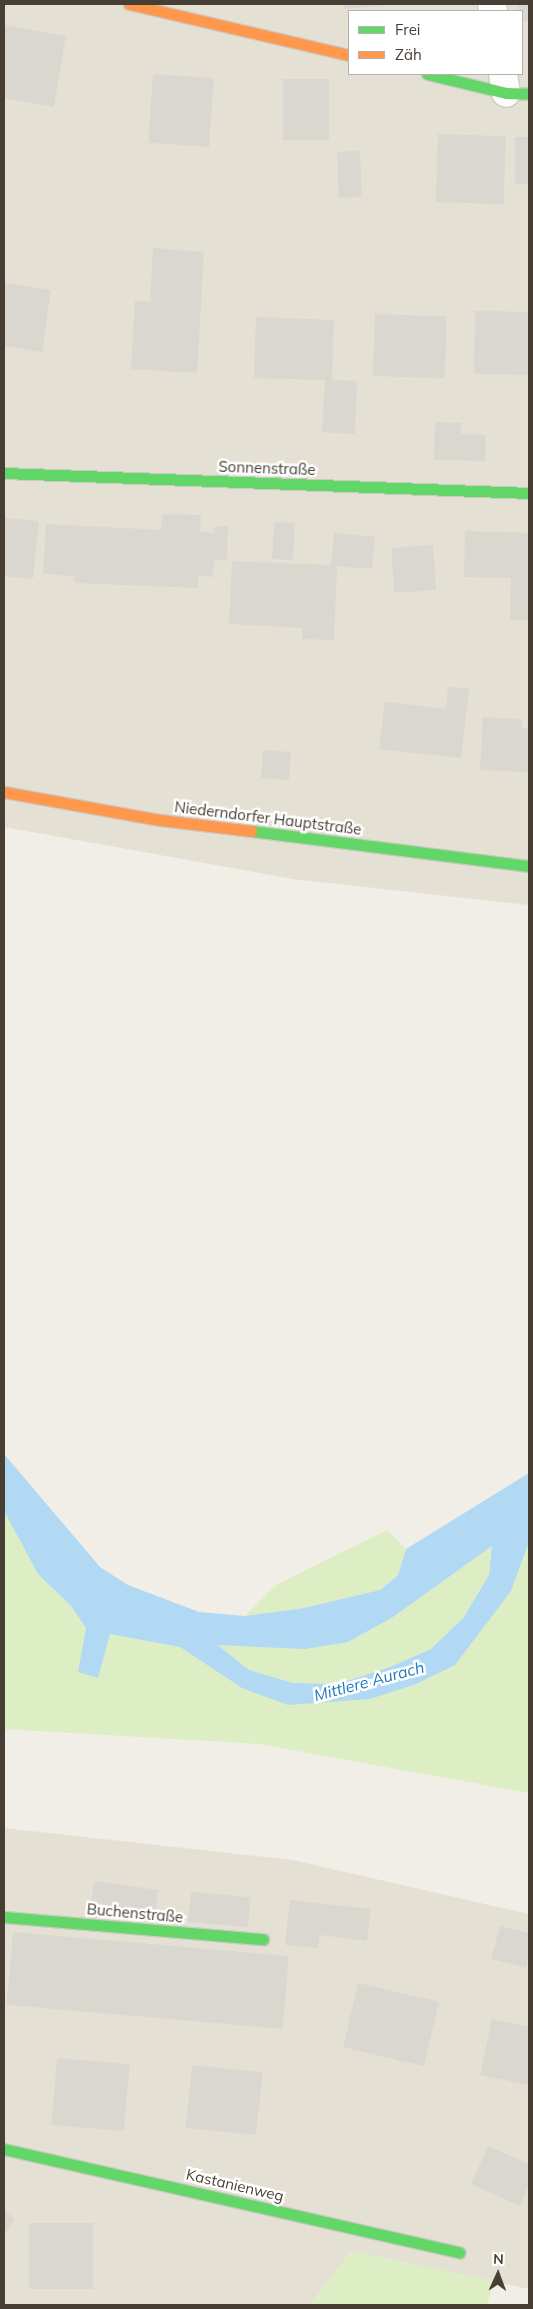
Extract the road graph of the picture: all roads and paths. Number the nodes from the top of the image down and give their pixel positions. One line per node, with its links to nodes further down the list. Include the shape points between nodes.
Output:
1 (129, 4): 2 (street)
2 (348, 55)
3 (435, 75): 4 (street)
4 (513, 87)
5 (4, 473): 6 (street, Sonnenstraße)
6 (529, 492)
7 (4, 792): 8 (street, Niederndorfer Hauptstraße, via 160,820)
8 (529, 866)
9 (4, 1917): 10 (street, Buchenstraße)
10 (264, 1939)
11 (4, 2149): 12 (street, Kastanienweg)
12 (459, 2252)

